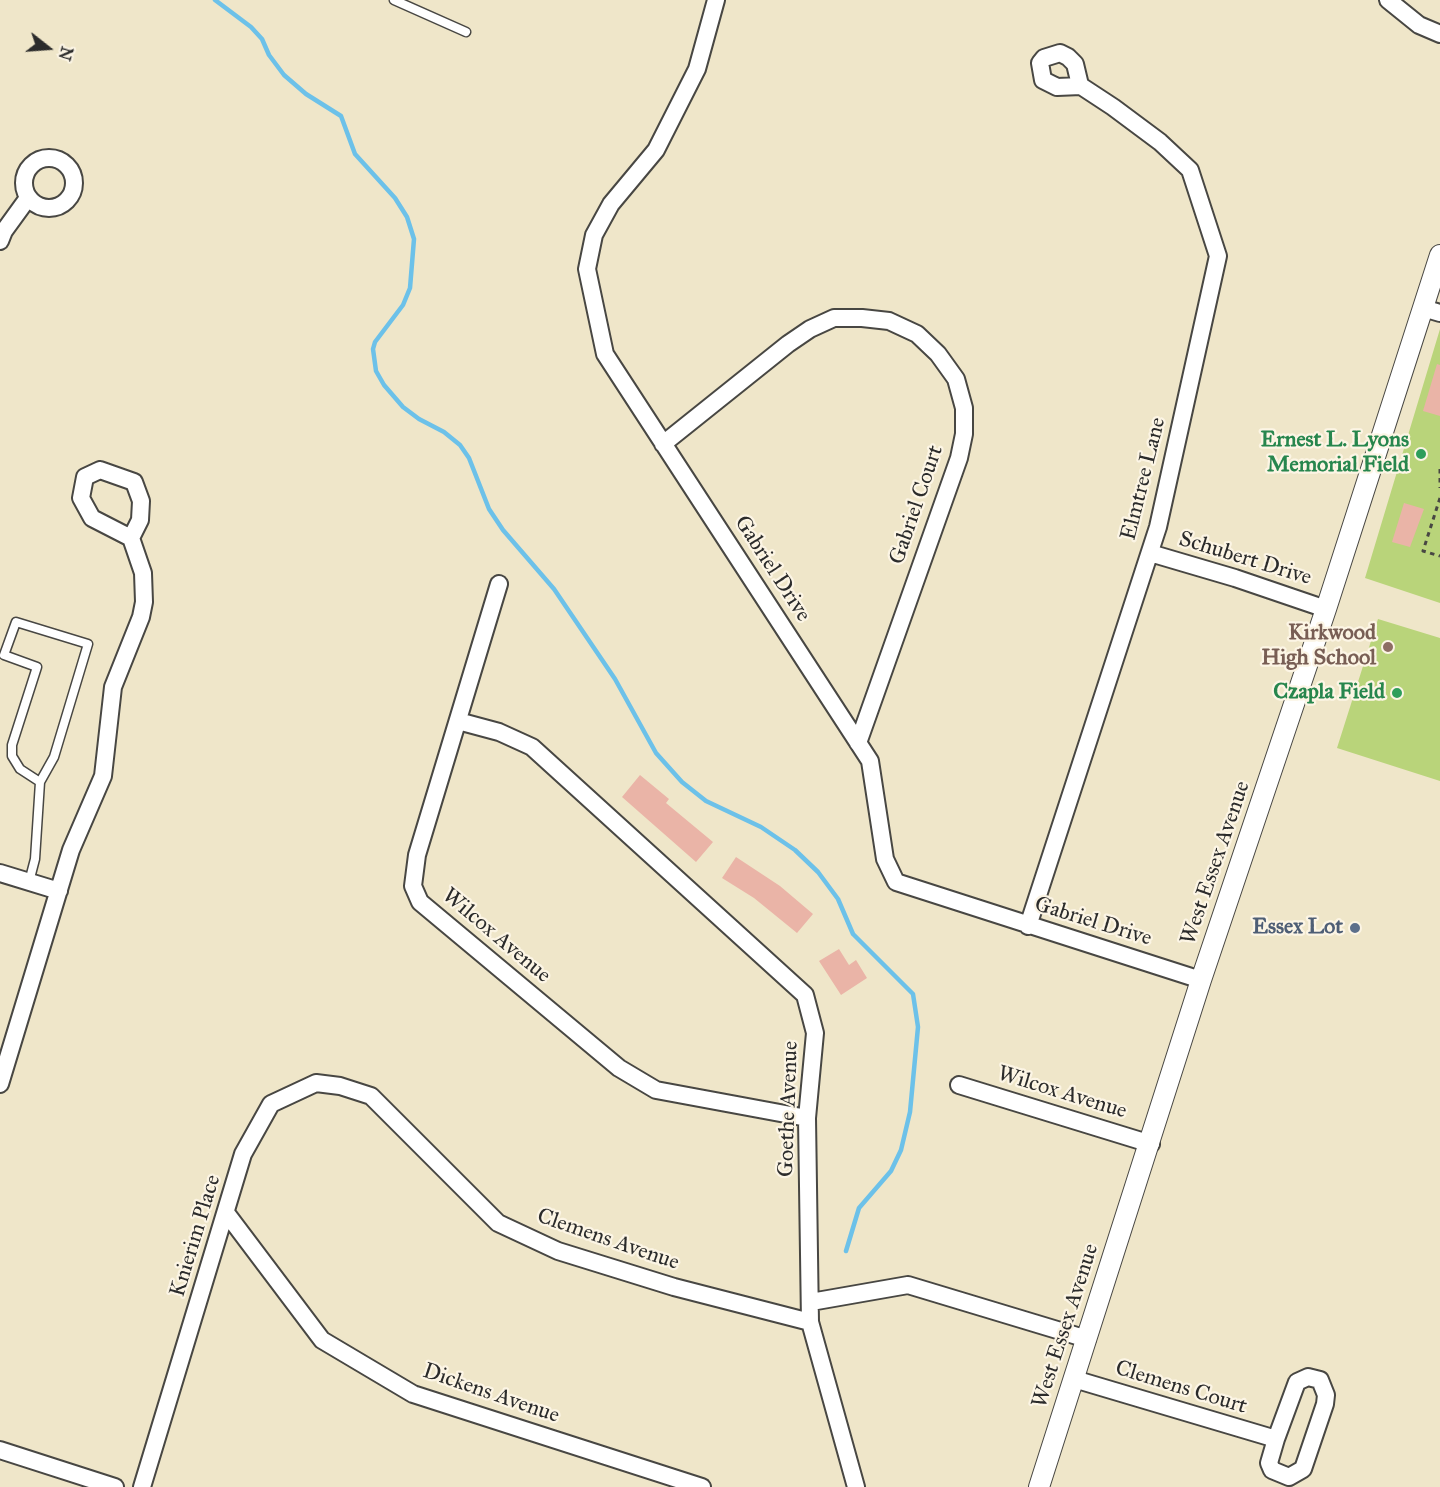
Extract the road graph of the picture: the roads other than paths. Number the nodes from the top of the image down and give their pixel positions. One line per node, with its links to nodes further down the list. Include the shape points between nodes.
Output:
1 (394, 0): 4 (lane)
2 (717, 0): 11 (street, Gabriel Drive, via 697,69 656,150 599,224 587,269 605,354)
3 (1388, 0): 5 (street, via 1419,25)
4 (466, 32)
5 (1440, 34)
6 (1081, 86): 13 (street, Elmtree Lane, via 1160,142 1190,170 1218,256)
7 (28, 198): 8 (street)
8 (0, 241)
9 (1440, 255): 10 (street, West Essex Avenue)
10 (1431, 311): 15 (street, West Essex Avenue)
11 (663, 444): 17 (street, Gabriel Drive); 17 (street, Gabriel Court, via 788,344 834,318 889,321 917,334 956,379 964,408 959,458)
12 (131, 538): 21 (street, via 143,573 141,617 113,687 103,776 71,850)
13 (1150, 553): 15 (street, Schubert Drive); 22 (street, Elmtree Lane)
14 (500, 584): 16 (street, Wilcox Avenue)
15 (1326, 609): 23 (street, West Essex Avenue)
16 (458, 721): 27 (street, Goethe Avenue, via 499,732 532,747 805,995 815,1034); 27 (street, Wilcox Avenue, via 417,855 413,886 420,902 619,1068 656,1090)
17 (858, 743): 22 (street, Gabriel Drive, via 870,761 885,860 896,882)
18 (40, 782): 18 (lane, via 54,757 88,644 16,622 4,655 37,667 12,756 20,769); 20 (lane, via 35,859)
19 (0, 873): 20 (street)
20 (29, 882): 21 (street)
21 (59, 891): 24 (street)
22 (1028, 926): 23 (street, Gabriel Drive)
23 (1202, 980): 28 (street, West Essex Avenue)
24 (0, 1084)
25 (959, 1084): 28 (street, Wilcox Avenue)
26 (371, 1096): 29 (street, Knierim Place, via 316,1083 271,1104 243,1154); 31 (street, Clemens Avenue, via 498,1223 558,1251 674,1287)
27 (807, 1118): 30 (street, Goethe Avenue)
28 (1151, 1144): 32 (street, West Essex Avenue)
29 (227, 1214): 37 (street, Knierim Place); 38 (street, Dickens Avenue, via 322,1340 413,1394)
30 (811, 1302): 31 (street, Goethe Avenue); 32 (street, via 908,1285)
31 (810, 1322): 39 (street, Goethe Avenue)
32 (1087, 1339): 33 (street, West Essex Avenue)
33 (1074, 1379): 34 (street, Clemens Court); 40 (street, West Essex Avenue)
34 (1276, 1439): 34 (street, via 1269,1462 1272,1470 1288,1477 1299,1473 1325,1404 1320,1380 1308,1377 1297,1382)
35 (0, 1450): 36 (street)
36 (114, 1487)
37 (142, 1487)
38 (702, 1487)
39 (856, 1487)
40 (1039, 1487)

